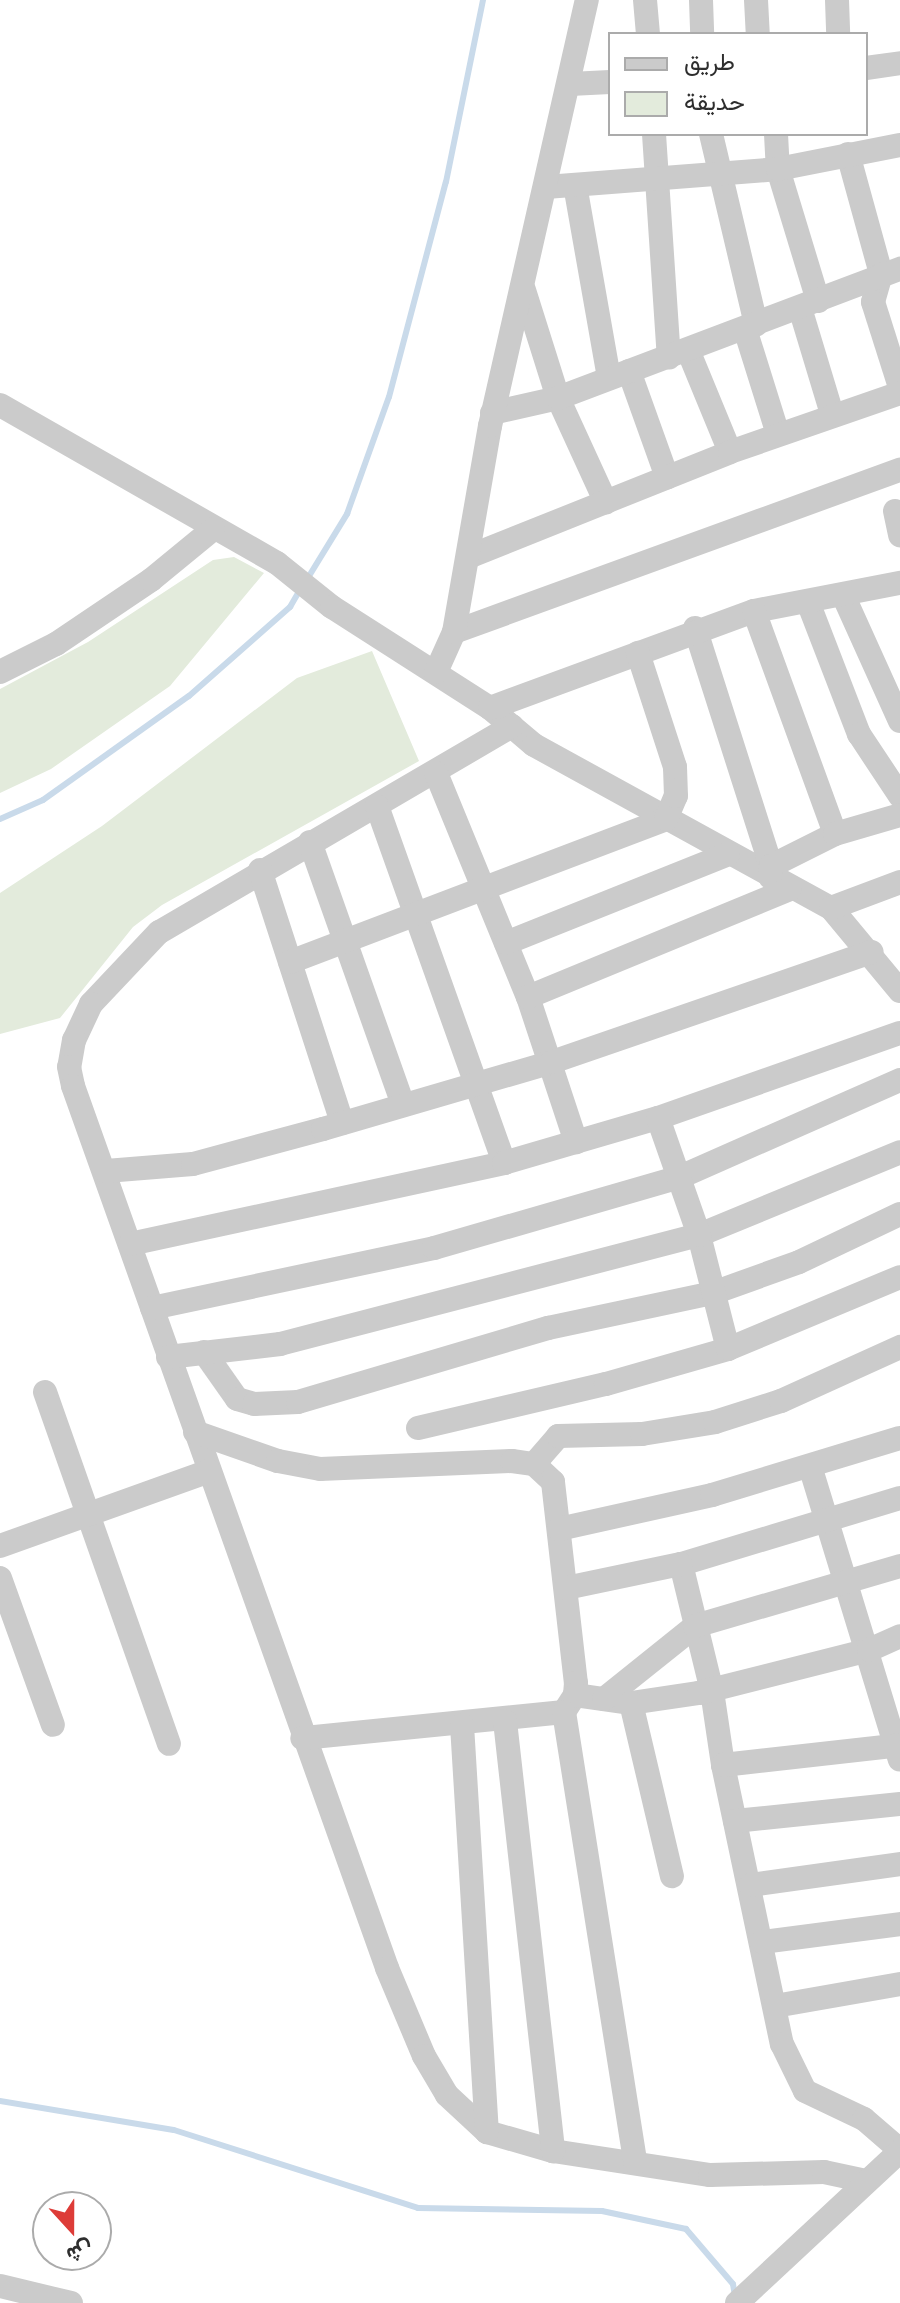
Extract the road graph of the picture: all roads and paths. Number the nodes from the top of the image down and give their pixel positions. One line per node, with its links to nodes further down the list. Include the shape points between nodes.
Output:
1 (587, 0): 13 (street)
2 (645, 0): 6 (street)
3 (701, 0): 7 (street)
4 (756, 0): 8 (street)
5 (837, 0): 9 (street)
6 (648, 32)
7 (702, 32)
8 (758, 32)
9 (838, 32)
10 (900, 63): 11 (street)
11 (868, 68)
12 (608, 82): 13 (street)
13 (570, 84): 23 (street)
14 (654, 136): 21 (street)
15 (711, 136): 20 (street)
16 (776, 136): 19 (street)
17 (900, 145): 18 (street)
18 (848, 154): 19 (street); 24 (street)
19 (778, 169): 20 (street); 26 (street)
20 (716, 171): 21 (street); 27 (street)
21 (654, 178): 22 (street); 28 (street)
22 (575, 185): 23 (street); 29 (street)
23 (546, 187): 25 (street)
24 (891, 271): 26 (street); 30 (street, via 873,302)
25 (524, 287): 31 (street); 33 (street)
26 (809, 305): 27 (street); 34 (street)
27 (750, 327): 28 (street); 35 (street)
28 (678, 354): 29 (street); 36 (street)
29 (619, 374): 31 (street); 38 (street)
30 (900, 390): 34 (street)
31 (558, 398): 33 (street); 39 (street)
32 (0, 405): 40 (street)
33 (492, 413): 41 (street)
34 (832, 414): 35 (street)
35 (778, 434): 36 (street)
36 (730, 452): 38 (street)
37 (900, 470): 47 (street)
38 (667, 477): 39 (street)
39 (606, 503): 41 (street)
40 (213, 529): 49 (street, via 56,644); 50 (street, via 277,563 332,607)
41 (468, 557): 47 (street)
42 (900, 583): 43 (street)
43 (844, 597): 44 (street); 52 (street)
44 (808, 602): 45 (street); 55 (street, via 859,734)
45 (754, 611): 46 (street); 59 (street)
46 (695, 628): 48 (street); 63 (street)
47 (454, 632): 50 (street)
48 (638, 653): 51 (street, via 584,678); 58 (street, via 675,767 676,796)
49 (0, 672)
50 (436, 672): 51 (street)
51 (490, 708): 53 (street)
52 (900, 721)
53 (512, 726): 54 (street); 58 (street, via 534,745)
54 (436, 773): 56 (street); 65 (street)
55 (899, 790)
56 (377, 806): 60 (street); 67 (street)
57 (900, 815): 59 (street)
58 (666, 819): 61 (street); 65 (street)
59 (835, 834): 63 (street)
60 (310, 842): 62 (street); 68 (street)
61 (728, 854): 63 (street); 69 (street)
62 (260, 870): 71 (street); 84 (street, via 159,932 91,1004 74,1040 69,1067)
63 (777, 877): 66 (street); 73 (street)
64 (900, 882): 66 (street)
65 (484, 888): 67 (street); 69 (street)
66 (831, 908): 70 (street)
67 (416, 914): 68 (street); 77 (street)
68 (346, 941): 71 (street); 78 (street)
69 (506, 943): 73 (street)
70 (883, 954): 72 (street); 75 (street)
71 (290, 962): 80 (street)
72 (900, 990)
73 (528, 997): 75 (street)
74 (900, 1033): 79 (street)
75 (552, 1062): 77 (street); 81 (street)
76 (900, 1080): 85 (street)
77 (478, 1081): 78 (street); 83 (street)
78 (403, 1105): 80 (street)
79 (658, 1118): 81 (street); 85 (street)
80 (342, 1123): 84 (street, via 193,1164)
81 (576, 1142): 83 (street)
82 (900, 1152): 87 (street)
83 (504, 1163): 88 (street)
84 (106, 1171): 88 (street)
85 (680, 1177): 87 (street); 91 (street, via 434,1248)
86 (900, 1214): 90 (street, via 799,1262)
87 (699, 1235): 90 (street); 94 (street, via 280,1344)
88 (130, 1244): 91 (street)
89 (900, 1277): 93 (street)
90 (713, 1293): 93 (street); 94 (street, via 548,1328 298,1402 254,1404 237,1399)
91 (152, 1308): 95 (street)
92 (900, 1347): 100 (street, via 781,1401 715,1422 642,1434 558,1436)
93 (728, 1349): 97 (street)
94 (204, 1352): 95 (street)
95 (168, 1357): 98 (street)
96 (45, 1392): 104 (street)
97 (418, 1428)
98 (195, 1432): 100 (street, via 278,1461 320,1469); 102 (street)
99 (900, 1438): 101 (street)
100 (534, 1464): 106 (street, via 553,1482)
101 (810, 1466): 105 (street); 106 (street)
102 (209, 1471): 104 (street); 125 (street)
103 (900, 1498): 105 (street)
104 (89, 1514): 107 (street); 126 (street)
105 (826, 1524): 108 (street); 111 (street)
106 (559, 1529): 112 (street)
107 (0, 1546)
108 (681, 1564): 112 (street); 113 (street)
109 (900, 1566): 111 (street)
110 (0, 1578): 115 (street)
111 (847, 1584): 113 (street); 116 (street)
112 (566, 1588): 120 (street)
113 (695, 1626): 117 (street); 118 (street)
114 (900, 1636): 116 (street)
115 (11, 1643): 123 (street)
116 (869, 1650): 117 (street); 121 (street)
117 (712, 1691): 119 (street); 128 (street)
118 (604, 1699): 119 (street); 120 (street)
119 (631, 1703): 132 (street)
120 (570, 1704): 122 (street); 141 (street)
121 (893, 1711): 127 (street)
122 (505, 1721): 124 (street); 139 (street)
123 (53, 1725)
124 (462, 1725): 125 (street); 138 (street)
125 (302, 1738): 138 (street, via 424,2056 447,2095)
126 (169, 1744)
127 (898, 1750): 128 (street)
128 (723, 1765): 130 (street)
129 (900, 1804): 130 (street)
130 (735, 1821): 133 (street)
131 (900, 1864): 133 (street)
132 (672, 1876)
133 (751, 1885): 135 (street)
134 (900, 1924): 135 (street)
135 (762, 1942): 137 (street)
136 (900, 1984): 137 (street)
137 (775, 2006): 140 (street, via 782,2044 805,2091 864,2119)
138 (487, 2132): 139 (street)
139 (553, 2151): 141 (street)
140 (900, 2151): 142 (street)
141 (635, 2162): 142 (street, via 710,2175 824,2172)
142 (866, 2181): 145 (street)
143 (0, 2286): 144 (street)
144 (71, 2303)
145 (737, 2303)

